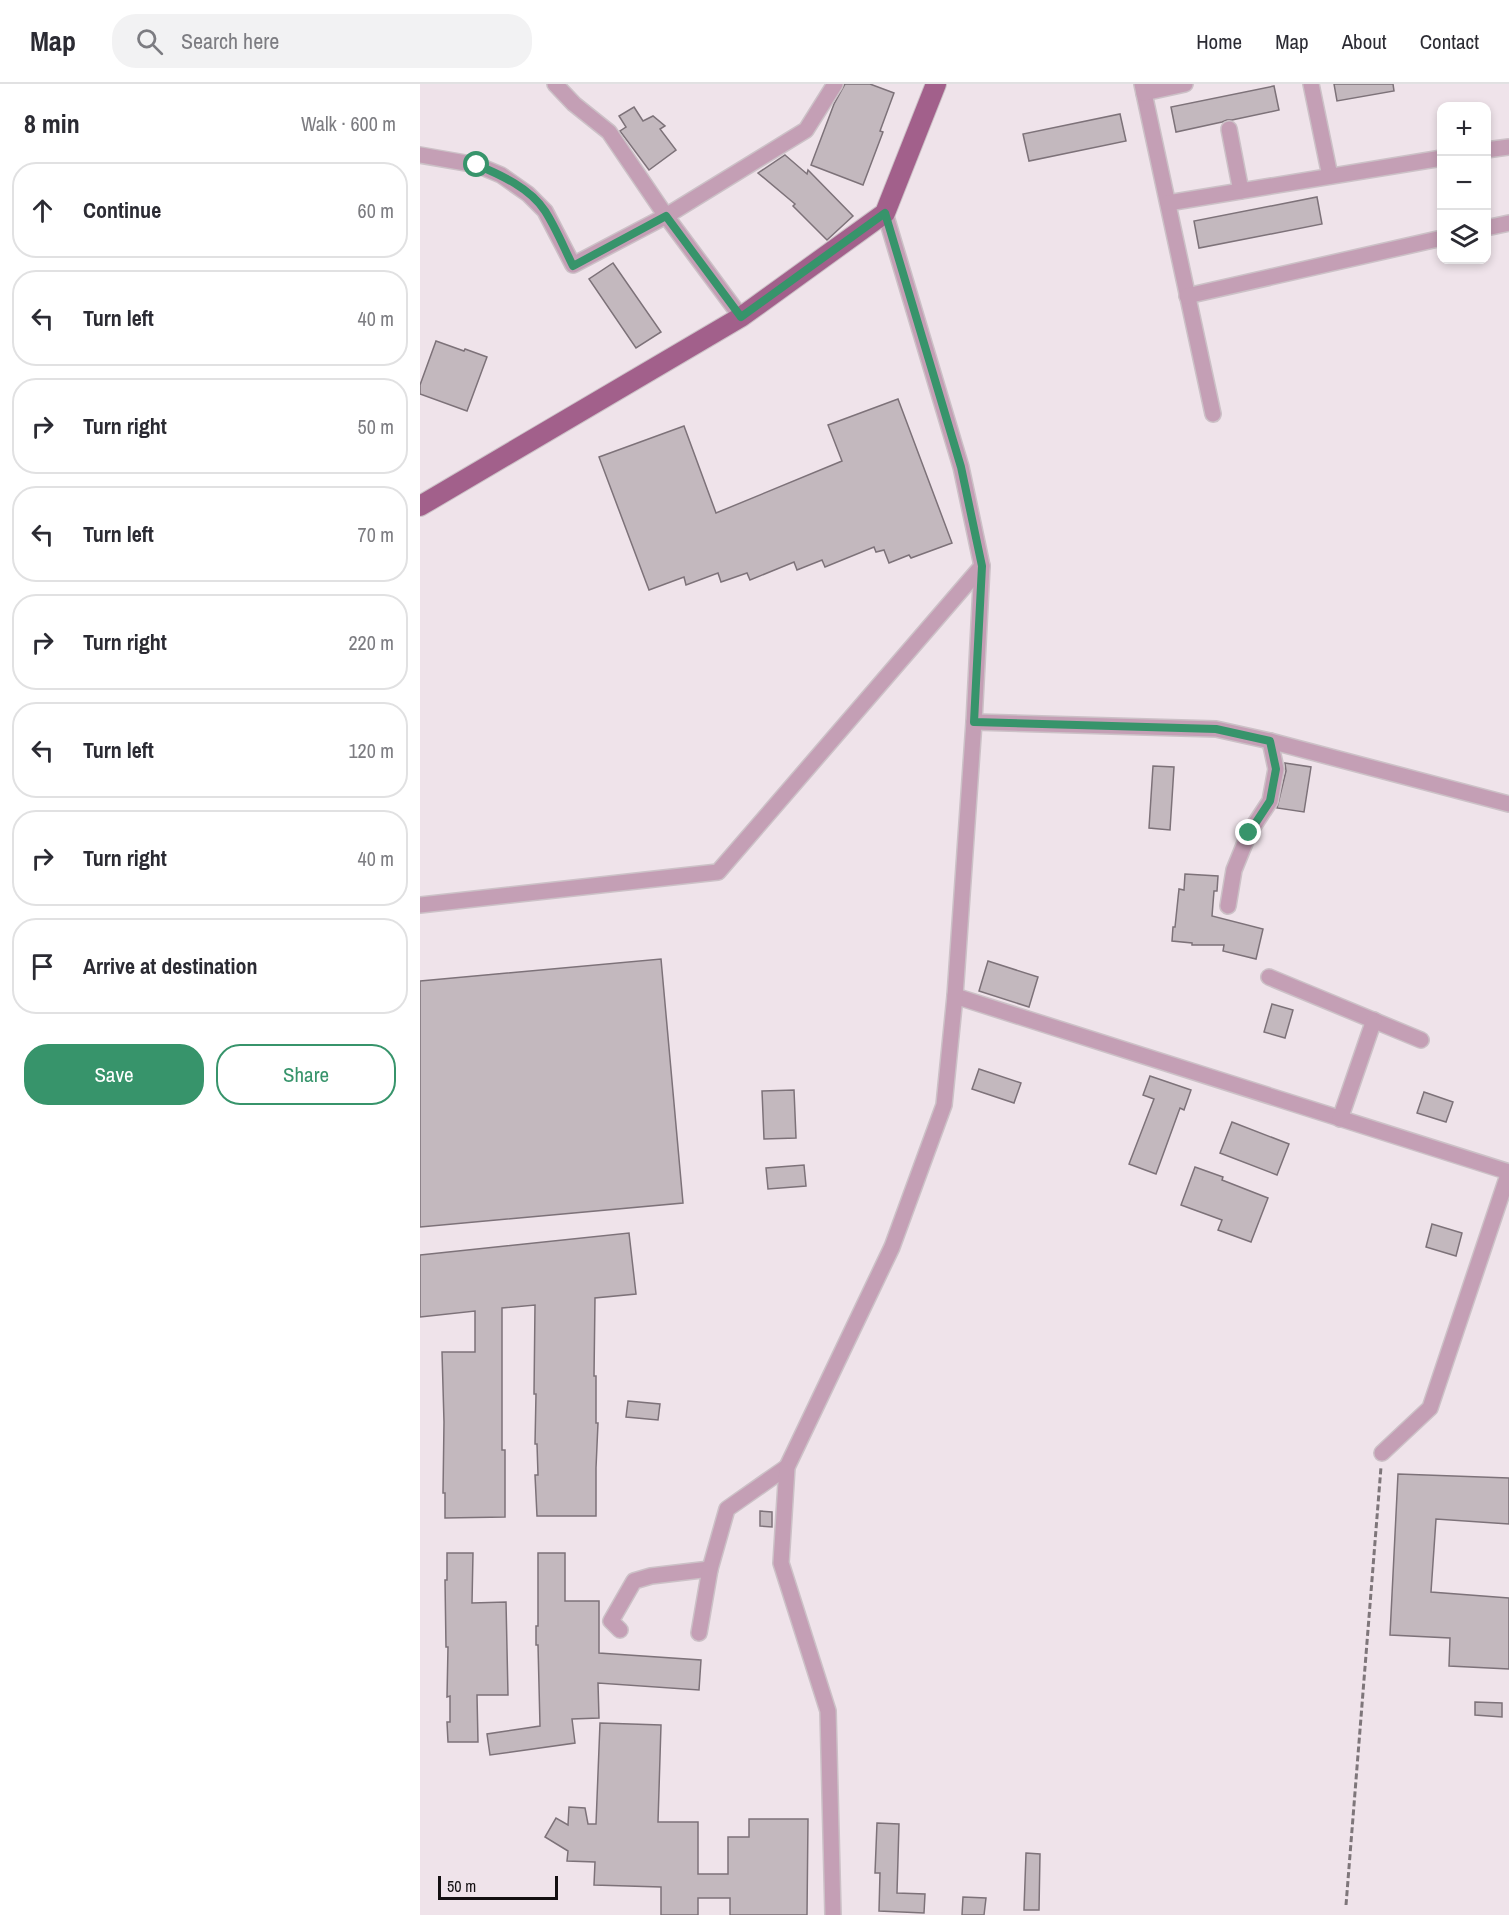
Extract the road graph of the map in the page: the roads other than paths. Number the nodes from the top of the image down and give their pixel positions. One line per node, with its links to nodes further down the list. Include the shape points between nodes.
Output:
1 (555, 84): 16 (street, via 609,132)
2 (835, 84): 16 (street, via 806,130)
3 (936, 84): 15 (main road)
4 (1185, 84): 6 (street)
5 (1311, 84): 12 (street)
6 (1143, 88): 14 (street)
7 (1229, 129): 13 (street)
8 (1509, 147): 9 (street)
9 (1491, 149)
10 (420, 155): 16 (street, via 477,165 501,175 528,194 545,210 573,266)
11 (1437, 159): 12 (street)
12 (1329, 176): 13 (street)
13 (1242, 191): 14 (street)
14 (1168, 203): 20 (street)
15 (885, 213): 21 (main road); 24 (street, via 961,467)
16 (666, 216): 21 (street)
17 (1509, 223): 18 (street)
18 (1491, 227)
19 (1437, 239): 20 (street)
20 (1188, 296): 22 (street)
21 (741, 317): 23 (main road)
22 (1213, 414)
23 (420, 506)
24 (982, 566): 25 (street); 28 (street, via 718,872)
25 (974, 722): 26 (street, via 1216,729); 31 (street)
26 (1270, 741): 27 (street); 29 (street, via 1276,769 1270,801 1249,833 1234,870)
27 (1509, 804)
28 (420, 905)
29 (1228, 906)
30 (1269, 977): 32 (street)
31 (955, 996): 34 (street); 36 (street, via 944,1105 892,1247)
32 (1374, 1020): 33 (street); 34 (street)
33 (1421, 1040)
34 (1340, 1119): 35 (street, via 1509,1172 1430,1408)
35 (1382, 1453)
36 (787, 1467): 37 (street, via 727,1509); 40 (street, via 781,1563 828,1711)
37 (710, 1569): 38 (street, via 634,1581 611,1620); 39 (street)
38 (620, 1630)
39 (699, 1633)
40 (832, 1915)

